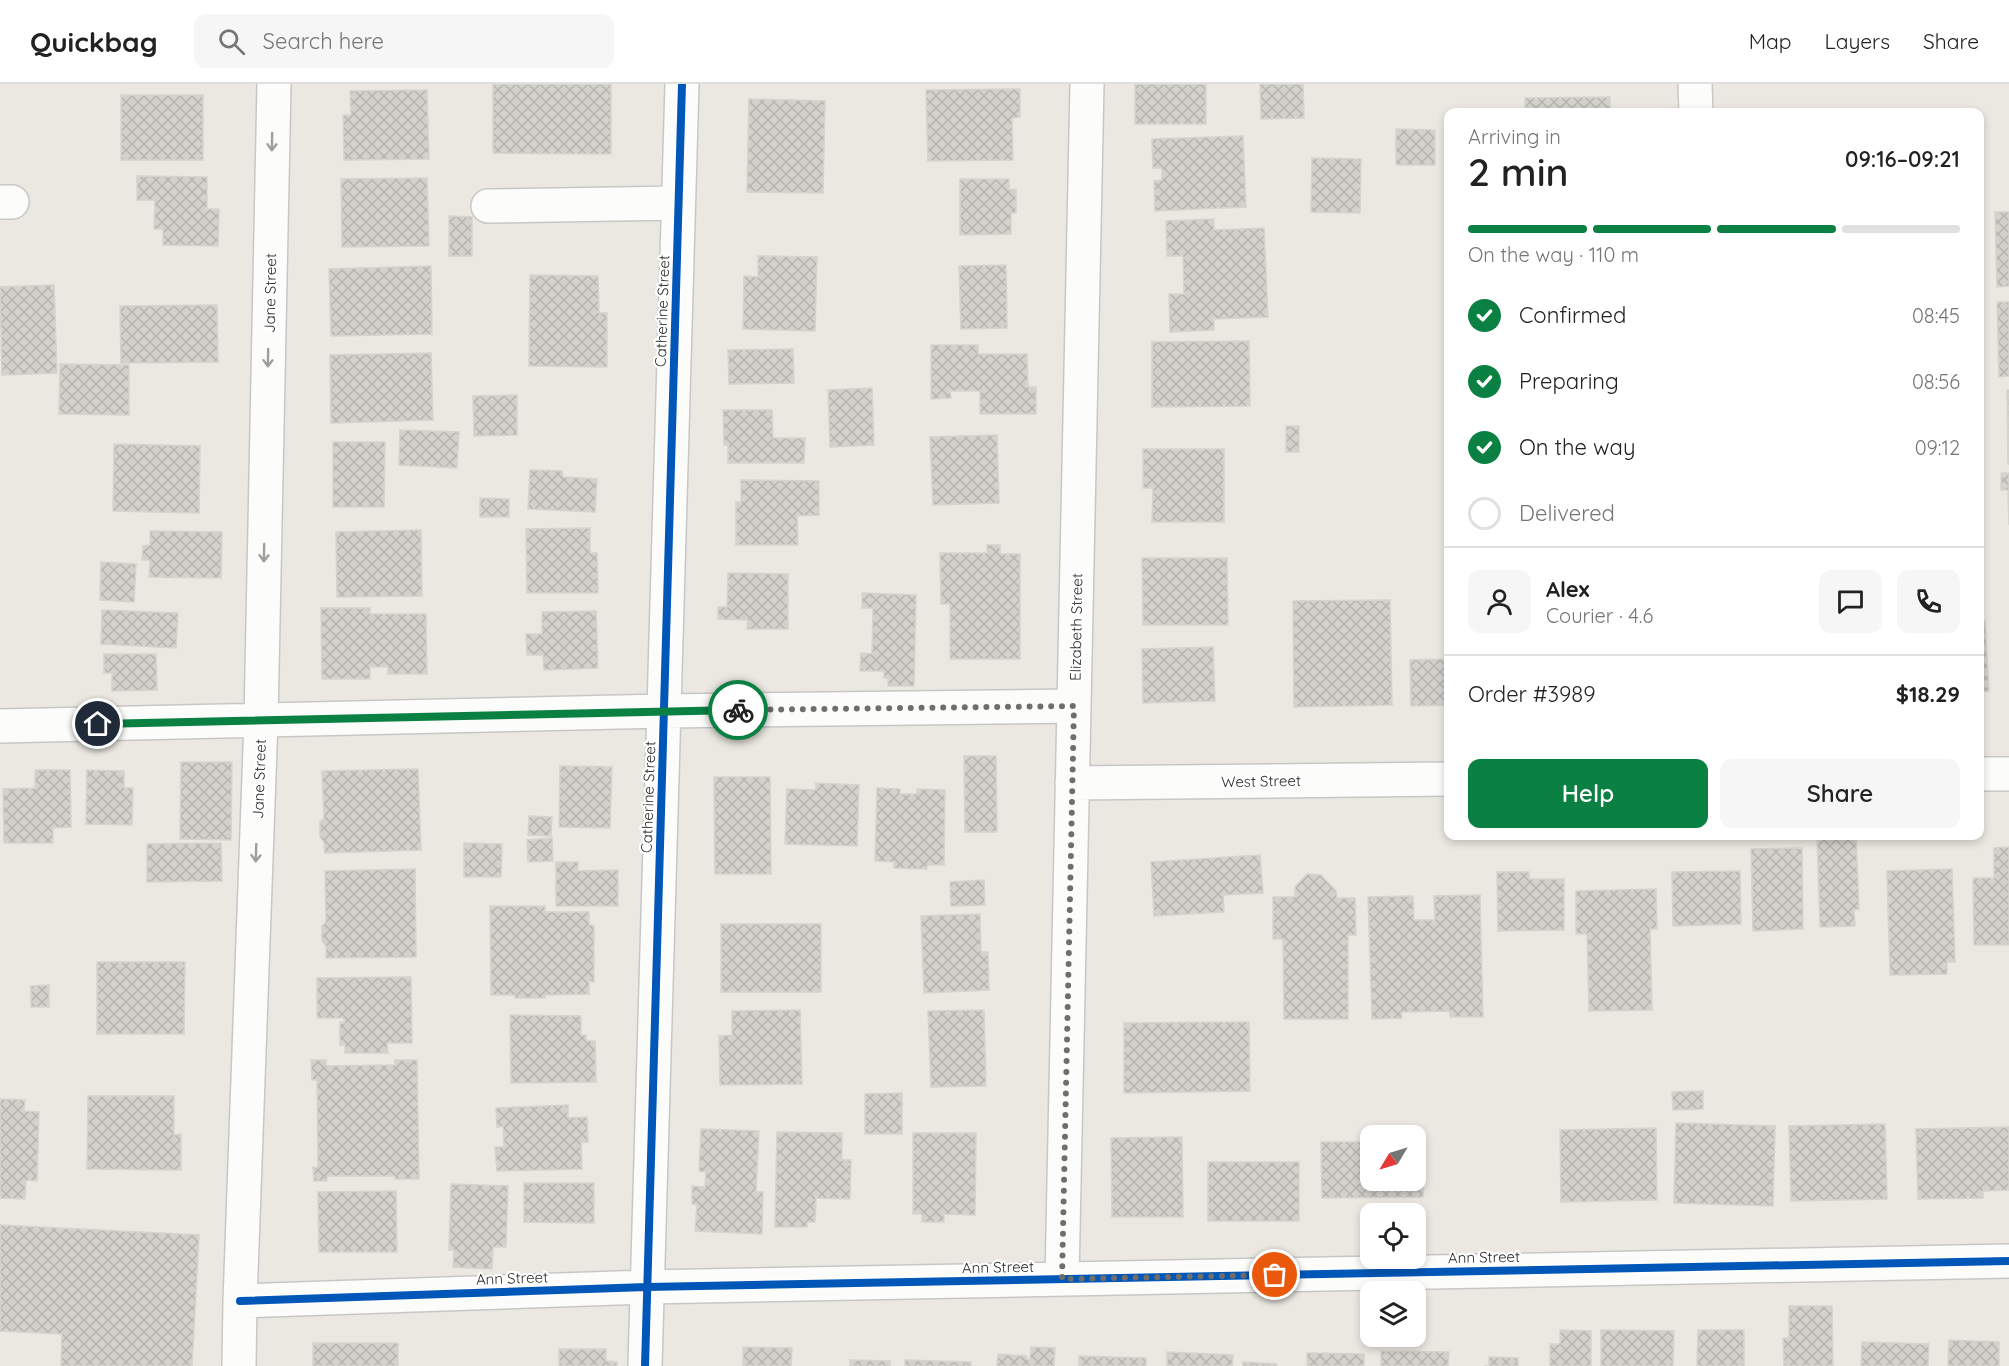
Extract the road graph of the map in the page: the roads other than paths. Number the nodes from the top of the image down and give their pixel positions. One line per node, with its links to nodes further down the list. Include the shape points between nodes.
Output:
1 (274, 84): 10 (street, Jane Street, one-way to 10)
2 (682, 84): 6 (street, Catherine Street)
3 (1087, 84): 8 (street, Elizabeth Street)
4 (1695, 84): 5 (street)
5 (1696, 108)
6 (678, 203): 7 (street); 9 (street, Catherine Street)
7 (488, 206)
8 (1074, 706): 9 (street); 15 (street, Elizabeth Street)
9 (664, 711): 10 (street); 18 (street, Catherine Street)
10 (261, 720): 11 (street); 19 (street, Jane Street, one-way to 19)
11 (0, 726)
12 (1984, 774): 13 (street)
13 (2009, 774)
14 (1444, 779): 15 (street, West Street)
15 (1072, 783): 17 (street, Elizabeth Street)
16 (2009, 1261): 17 (street, Ann Street)
17 (1062, 1279): 18 (street, Ann Street)
18 (647, 1287): 19 (street, Ann Street); 21 (street, Catherine Street)
19 (240, 1301): 20 (street, Jane Street)
20 (240, 1366)
21 (645, 1366)

